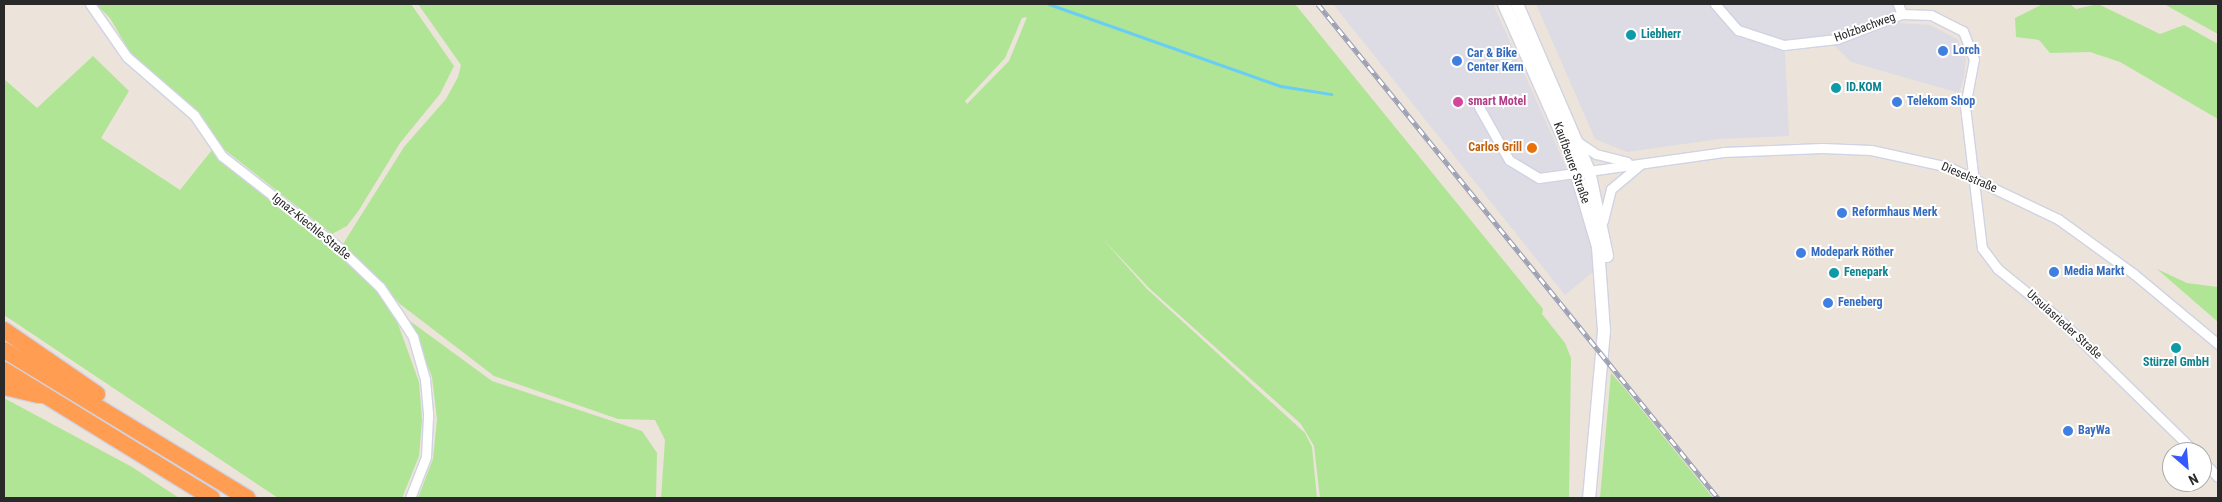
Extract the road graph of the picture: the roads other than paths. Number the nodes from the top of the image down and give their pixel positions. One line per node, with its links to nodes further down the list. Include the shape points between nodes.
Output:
1 (90, 4): 24 (street, Ignaz-Kiechle-Straße, via 127,57 194,115 222,156 336,244 380,286 413,338 425,379 426,457)
2 (1504, 4): 10 (main road, Kaufbeurer Straße)
3 (1517, 4): 8 (main road, Kaufbeurer Straße)
4 (1715, 4): 6 (street, Holzbachweg, via 1738,30 1784,45 1837,39)
5 (1898, 4): 6 (street)
6 (1902, 14): 11 (street, Holzbachweg, via 1943,19 1962,31 1970,42 1974,71 1965,106)
7 (1479, 108): 10 (street, Dieselstraße, via 1496,142 1516,167 1539,178)
8 (1576, 140): 9 (street, Dieselstraße, via 1602,157); 10 (main road, Kaufbeurer Straße)
9 (1643, 164): 10 (street, Dieselstraße); 11 (street, Dieselstraße, via 1723,152 1846,148 1949,167); 12 (street, Dieselstraße, via 1611,189)
10 (1583, 173): 12 (main road, Kaufbeurer Straße); 14 (main road, Kaufbeurer Straße, via 1598,247)
11 (1976, 179): 15 (street, Dieselstraße, via 2058,219 2134,274); 21 (street, Ursulasrieder Straße, via 1978,236 1986,256 2089,346)
12 (1602, 221): 14 (main road, Kaufbeurer Straße, via 1610,298)
13 (4, 330): 20 (highway, via 124,413)
14 (1604, 331): 25 (main road, Kaufbeurer Straße)
15 (2218, 344)
16 (4, 350): 20 (highway)
17 (4, 370): 19 (highway)
18 (4, 387): 19 (highway)
19 (48, 397): 22 (highway)
20 (142, 433): 23 (highway)
21 (2185, 442)
22 (212, 498)
23 (247, 498)
24 (410, 498)
25 (1589, 498)

